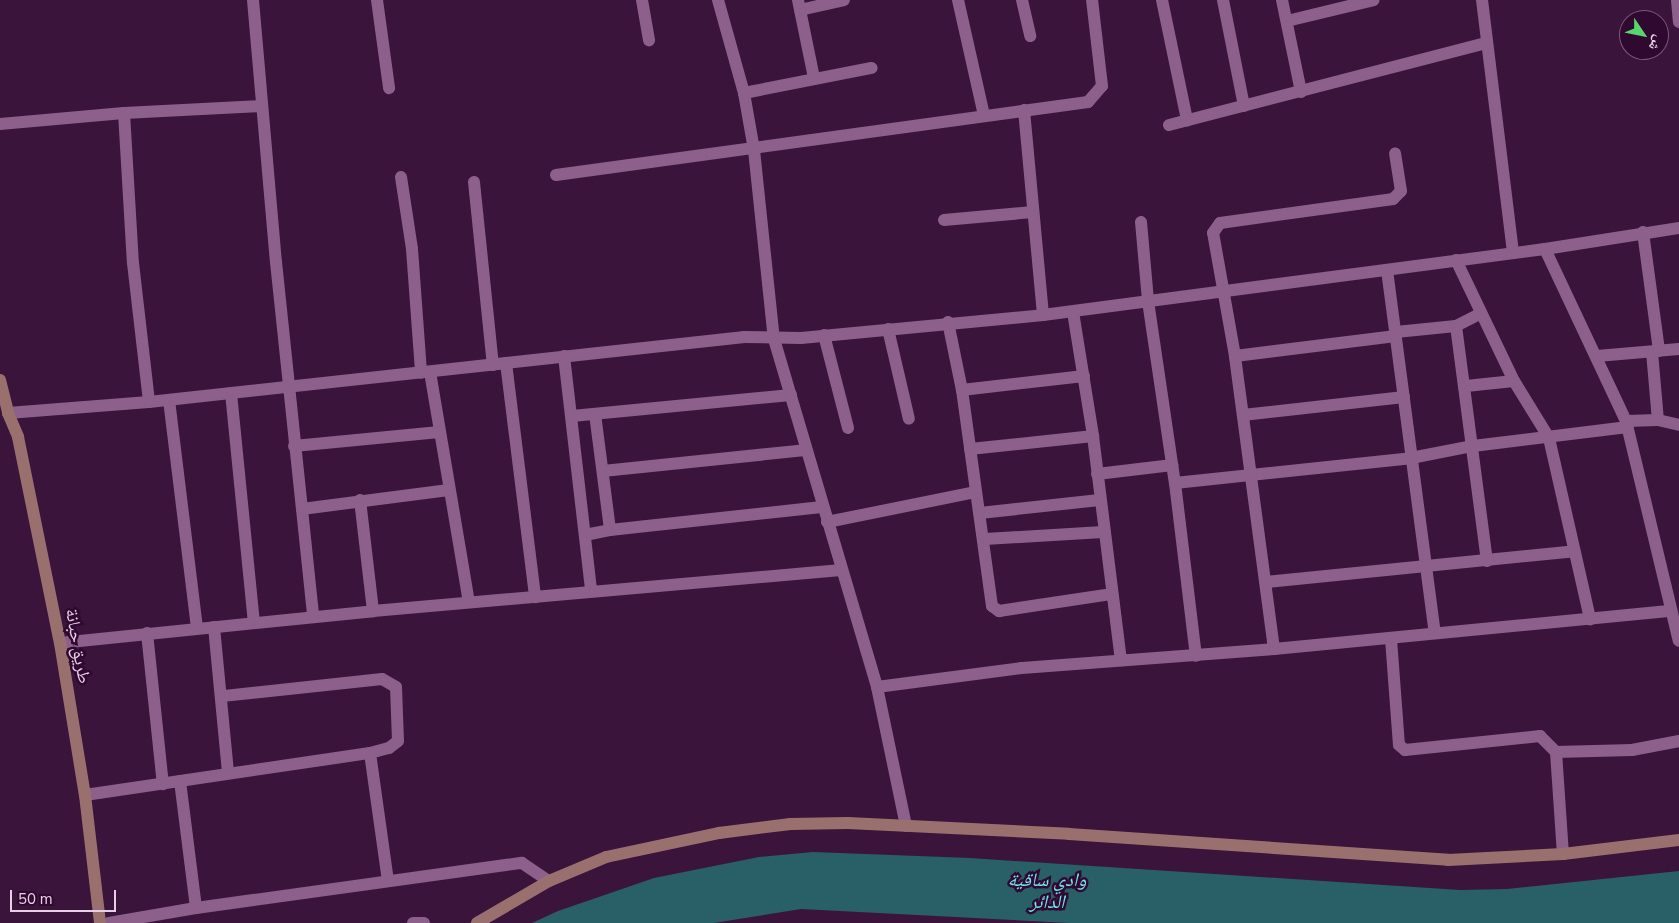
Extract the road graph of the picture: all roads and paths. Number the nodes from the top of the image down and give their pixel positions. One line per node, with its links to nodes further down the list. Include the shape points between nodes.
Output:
1 (253, 0): 27 (street)
2 (377, 0): 24 (street)
3 (642, 0): 20 (street)
4 (718, 0): 26 (street)
5 (844, 0): 16 (street)
6 (958, 0): 31 (street)
7 (1022, 0): 19 (street)
8 (1092, 0): 29 (street, via 1102,86 1088,102)
9 (1162, 0): 32 (street)
10 (1223, 0): 28 (street)
11 (1282, 0): 17 (street)
12 (1374, 0): 15 (street)
13 (1482, 0): 21 (street)
14 (1678, 0): 18 (street)
15 (1346, 3): 17 (street)
16 (799, 5): 23 (street)
17 (1287, 21): 25 (street)
18 (1679, 22)
19 (1030, 36)
20 (649, 40)
21 (1487, 43): 25 (street); 46 (street)
22 (872, 68): 23 (street)
23 (814, 78): 26 (street)
24 (389, 88)
25 (1301, 92): 28 (street)
26 (744, 93): 35 (street)
27 (261, 106): 30 (street); 71 (street)
28 (1244, 106): 32 (street)
29 (1024, 110): 31 (street); 40 (street)
30 (124, 113): 33 (street); 78 (street, via 133,263)
31 (984, 115): 35 (street)
32 (1187, 120): 34 (street)
33 (0, 124)
34 (1169, 125)
35 (754, 150): 37 (street); 59 (street)
36 (1394, 153): 49 (street, via 1400,190 1393,200 1216,225 1213,233)
37 (556, 175)
38 (400, 177): 67 (street)
39 (474, 182): 66 (street)
40 (1033, 212): 41 (street); 53 (street)
41 (944, 220)
42 (1141, 222): 50 (street)
43 (1679, 228): 44 (street)
44 (1643, 232): 45 (street); 61 (street)
45 (1545, 249): 46 (street); 64 (street)
46 (1513, 253): 47 (street)
47 (1456, 260): 48 (street); 52 (street)
48 (1386, 270): 49 (street); 57 (street)
49 (1225, 291): 50 (street); 63 (street)
50 (1148, 301): 51 (street); 96 (street)
51 (1073, 312): 53 (street); 68 (street)
52 (1480, 314): 55 (street); 70 (street)
53 (1043, 315): 54 (street)
54 (948, 322): 56 (street); 73 (street)
55 (1456, 326): 57 (street); 72 (street)
56 (888, 329): 58 (street); 83 (street)
57 (1396, 334): 63 (street); 76 (street)
58 (824, 335): 59 (street); 87 (street)
59 (774, 339): 62 (street, via 744,337); 75 (street)
60 (1679, 348): 61 (street)
61 (1655, 351): 64 (street); 84 (street)
62 (564, 356): 65 (street); 82 (street)
63 (1235, 356): 81 (street)
64 (1597, 356): 85 (street)
65 (506, 362): 66 (street); 120 (street)
66 (492, 365): 67 (street)
67 (426, 372): 71 (street); 88 (street)
68 (1084, 376): 73 (street); 89 (street)
69 (0, 380): 79 (street, طريق حبانة)
70 (1514, 381): 72 (street); 90 (street)
71 (289, 386): 74 (street); 91 (street)
72 (1466, 386): 92 (street)
73 (962, 390): 93 (street)
74 (231, 393): 77 (street); 126 (street)
75 (790, 396): 80 (street); 94 (street)
76 (1404, 396): 81 (street); 95 (street)
77 (169, 400): 78 (street); 128 (street)
78 (149, 402): 79 (street)
79 (8, 413): 133 (street, طريق حبانة, via 18,437)
80 (595, 414): 82 (street); 97 (street)
81 (1243, 415): 99 (street)
82 (572, 416): 111 (street)
83 (909, 419)
84 (1658, 420): 85 (street); 86 (street)
85 (1627, 424): 90 (street); 123 (street)
86 (1679, 425)
87 (848, 428)
88 (440, 432): 91 (street); 101 (street)
89 (1093, 436): 93 (street); 98 (street)
90 (1549, 438): 92 (street); 113 (street)
91 (294, 446): 106 (street)
92 (1473, 446): 95 (street); 114 (street)
93 (970, 449): 102 (street)
94 (805, 450): 97 (street); 105 (street)
95 (1411, 458): 99 (street); 115 (street)
96 (1172, 464): 98 (street); 100 (street)
97 (603, 471): 109 (street)
98 (1097, 474): 104 (street)
99 (1249, 476): 100 (street); 117 (street)
100 (1175, 483): 135 (street)
101 (449, 490): 103 (street); 121 (street)
102 (976, 492): 107 (street); 108 (street)
103 (360, 500): 106 (street); 122 (street)
104 (1099, 500): 107 (street); 110 (street)
105 (822, 507): 108 (street); 109 (street)
106 (302, 509): 124 (street)
107 (980, 513): 112 (street)
108 (827, 522): 116 (street)
109 (610, 530): 111 (street)
110 (1103, 532): 112 (street); 119 (street)
111 (585, 535): 118 (street)
112 (985, 539): 119 (street, via 990,600 995,610)
113 (1574, 552): 114 (street); 125 (street)
114 (1488, 561): 115 (street)
115 (1426, 567): 117 (street); 130 (street)
116 (841, 570): 118 (street); 137 (street)
117 (1266, 582): 134 (street)
118 (591, 592): 120 (street)
119 (1111, 594): 136 (street)
120 (535, 598): 121 (street)
121 (468, 602): 122 (street)
122 (373, 611): 124 (street)
123 (1671, 611): 125 (street); 132 (street)
124 (313, 617): 126 (street)
125 (1590, 619): 130 (street)
126 (254, 622): 127 (street)
127 (214, 627): 128 (street); 138 (street)
128 (197, 628): 129 (street)
129 (147, 633): 133 (street); 144 (street)
130 (1435, 633): 131 (street)
131 (1391, 639): 134 (street); 140 (street, via 1399,745 1405,750 1540,736)
132 (1679, 641)
133 (60, 642): 145 (street, طريق حبانة)
134 (1274, 650): 135 (street)
135 (1196, 656): 136 (street)
136 (1121, 660): 137 (street, via 1004,670)
137 (877, 687): 146 (street)
138 (222, 696): 141 (street, via 382,679 396,687 398,741 389,748); 142 (street)
139 (1679, 741): 140 (street, via 1632,750)
140 (1556, 752): 148 (street)
141 (370, 753): 142 (street); 149 (street)
142 (228, 772): 143 (street)
143 (180, 781): 144 (street); 151 (street)
144 (162, 784): 145 (street)
145 (85, 795): 152 (street, طريق حبانة)
146 (906, 826): 148 (street, via 1180,840 1448,860); 150 (street, via 839,823 754,828 606,857)
147 (1679, 840): 148 (street)
148 (1563, 854)
149 (388, 881): 150 (street, via 522,863); 151 (street)
150 (549, 881): 156 (street)
151 (196, 908): 153 (street)
152 (100, 923)
153 (109, 923)
154 (412, 923): 155 (street)
155 (424, 923)
156 (477, 923)

